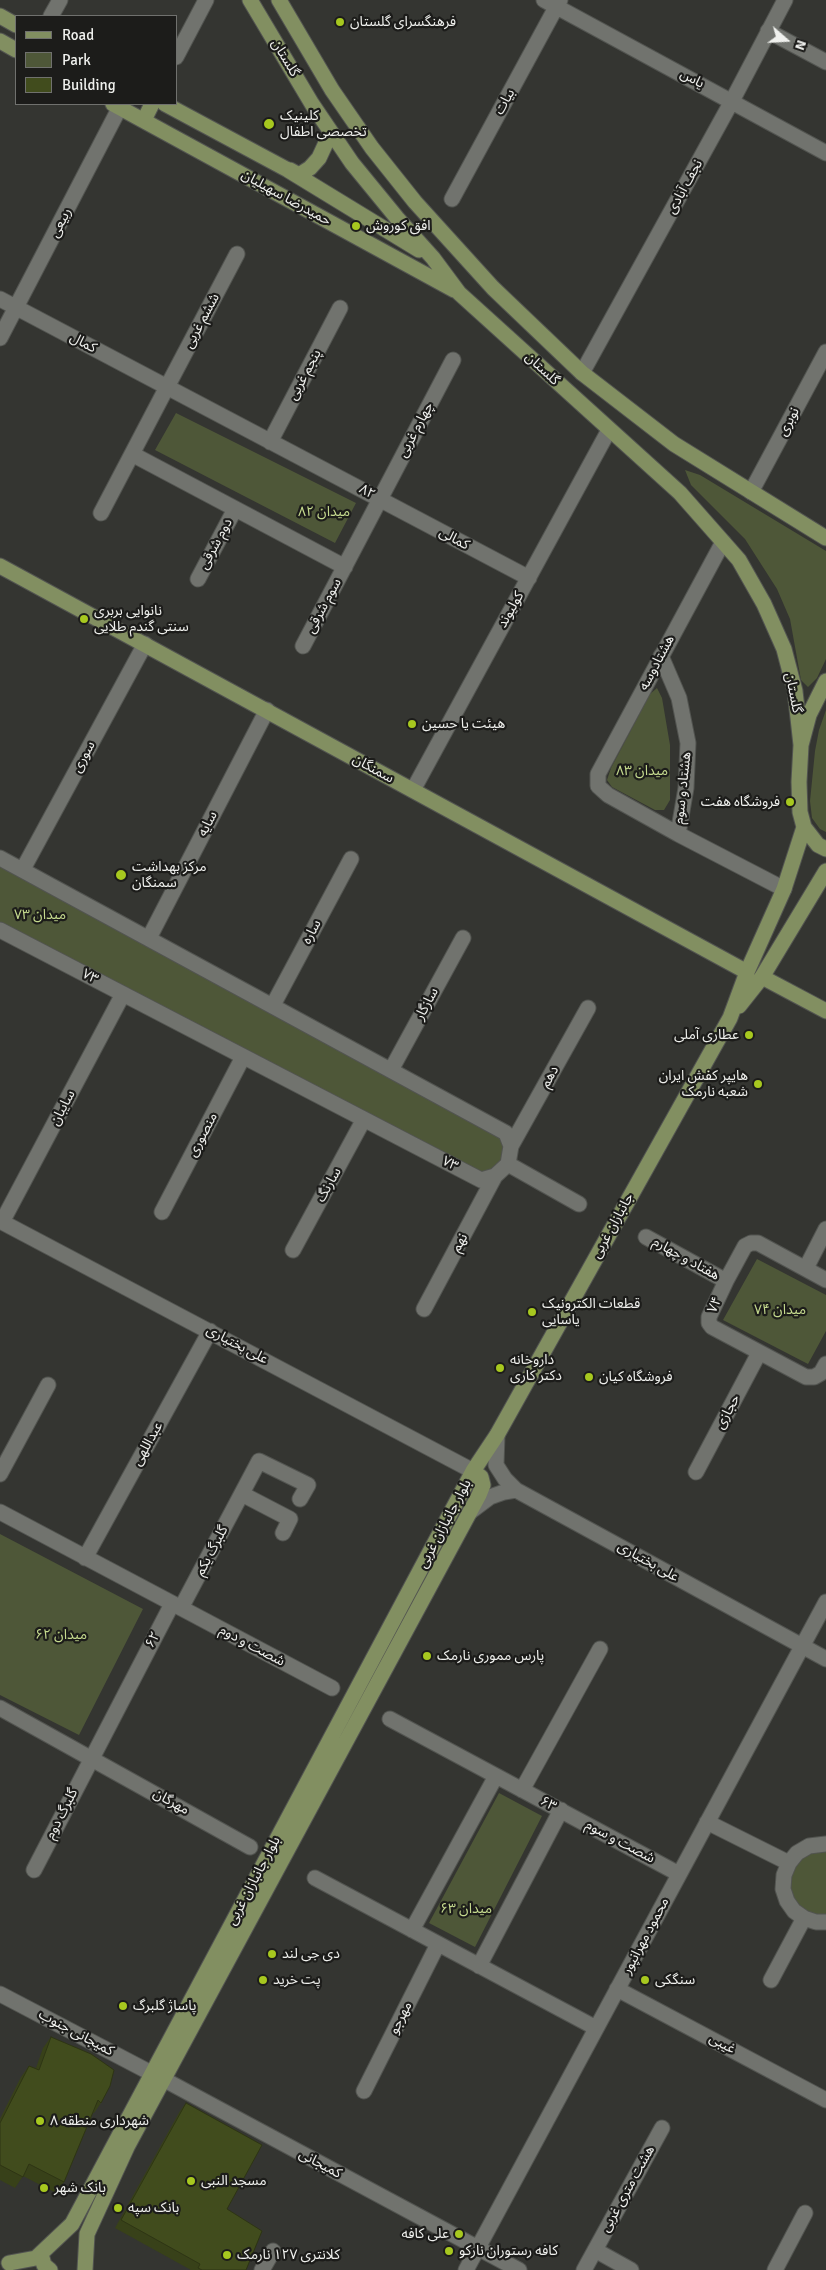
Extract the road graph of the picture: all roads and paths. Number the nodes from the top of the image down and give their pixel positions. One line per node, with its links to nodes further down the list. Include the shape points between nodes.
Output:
1 (60, 0): 7 (street)
2 (206, 0): 13 (street)
3 (250, 0): 20 (main road, گلستان)
4 (785, 0): 10 (street, نجف آبادی)
5 (282, 2): 24 (main road, گلستان, via 332,90 372,148)
6 (554, 2): 15 (street, یاس); 23 (street, بیات)
7 (52, 15)
8 (0, 16): 9 (main road)
9 (15, 24)
10 (768, 30): 14 (street); 15 (street, نجف آبادی)
11 (0, 41): 12 (main road)
12 (15, 49)
13 (178, 53)
14 (826, 62)
15 (732, 101): 21 (street, یاس); 34 (street, نجف آبادی)
16 (118, 105): 19 (main road, حمیدرضا سهیلیان); 29 (street, ربیعی)
17 (152, 105): 19 (main road)
18 (167, 105): 22 (main road, حمیدرضا سهیلیان)
19 (144, 120): 27 (main road, حمیدرضا سهیلیان)
20 (331, 132): 22 (main road, via 319,158 310,168 299,175); 26 (main road, گلستان, via 385,204)
21 (826, 152)
22 (288, 170): 26 (main road, حمیدرضا سهیلیان)
23 (452, 199)
24 (458, 249): 26 (main road); 34 (main road, گلستان, via 493,288)
25 (237, 254): 35 (street, ششم غربی)
26 (433, 258): 27 (main road, گلستان)
27 (459, 293): 36 (main road, گلستان)
28 (0, 299): 29 (street, کمال)
29 (17, 308): 31 (street, ربیعی); 35 (street, کمال)
30 (340, 308): 37 (street, پنجم غربی)
31 (0, 338)
32 (826, 352): 39 (street, نوبری)
33 (453, 360): 40 (street, چهارم غربی)
34 (582, 373): 39 (main road, گلستان, via 674,444)
35 (167, 387): 37 (street, ۸۲); 38 (street)
36 (609, 430): 44 (main road, گلستان, via 680,493); 47 (street, کولیوند)
37 (270, 442): 40 (street, ۸۲)
38 (132, 454): 41 (street); 42 (street)
39 (751, 492): 43 (main road, گلستان)
40 (380, 499): 46 (street, ۸۲); 47 (street, کمالی)
41 (235, 509): 46 (street); 48 (street, دوم شرقی)
42 (101, 512)
43 (826, 538)
44 (723, 542): 51 (street, هشتادوسه); 54 (main road, گلستان, via 760,597 784,649 795,691)
45 (0, 566): 49 (main road, سمنگان)
46 (345, 566): 50 (street, سوم شرقی)
47 (529, 578): 56 (street, کولیوند)
48 (198, 579)
49 (144, 644): 53 (main road, سمنگان); 62 (street, سوری)
50 (303, 646)
51 (661, 656): 55 (street, هشتادوسه, via 598,774); 58 (street, هشتاد و سوم, via 679,698 688,743 686,788)
52 (826, 681): 54 (main road, via 809,716)
53 (267, 710): 56 (main road, سمنگان); 66 (street, سایه)
54 (801, 745): 57 (main road, via 800,812)
55 (598, 786): 58 (street, هشتاد و سوم, via 608,795)
56 (413, 790): 68 (main road, سمنگان)
57 (804, 827): 59 (main road, via 818,845); 64 (main road, جانبازان غربی)
58 (678, 834): 64 (street, هشتاد و سوم)
59 (826, 849)
60 (0, 858): 62 (street)
61 (351, 860): 71 (street, ساره)
62 (23, 870): 66 (street)
63 (826, 871): 69 (main road, جانبازان غربی)
64 (784, 889): 68 (main road, جانبازان غربی)
65 (0, 930): 70 (street, ۷۳)
66 (149, 938): 71 (street)
67 (463, 938): 76 (street, سازگار)
68 (747, 972): 74 (main road, جانبازان غربی)
69 (762, 978): 73 (main road); 74 (main road, جانبازان غربی)
70 (123, 994): 75 (street, ۷۳); 83 (street, سایبان)
71 (273, 1005): 76 (street)
72 (588, 1008): 78 (street, دهم)
73 (826, 1011)
74 (730, 1018): 95 (main road, جانبازان غربی)
75 (243, 1057): 77 (street, ۷۳); 82 (street, منصوری)
76 (391, 1070): 78 (street, via 506,1133)
77 (364, 1119): 80 (street, ۷۳, via 481,1180); 86 (street, سارنگ)
78 (511, 1146): 79 (street)
79 (508, 1164): 80 (street); 81 (street)
80 (495, 1176): 90 (street, نهم)
81 (579, 1204)
82 (162, 1212)
83 (1, 1221): 91 (street, علی بختیاری)
84 (826, 1229): 87 (street)
85 (646, 1237): 89 (street, هفتاد و چهارم)
86 (293, 1250)
87 (806, 1268): 88 (street, ۷۴); 89 (street, ۷۴, via 751,1242 745,1246)
88 (826, 1280)
89 (726, 1281): 92 (street, ۷۴, via 709,1323)
90 (424, 1309)
91 (210, 1331): 96 (street, علی بختیاری); 105 (street, عبداللهی)
92 (759, 1353): 93 (street, ۷۴, via 806,1377 821,1373); 97 (street, حجازی)
93 (826, 1364)
94 (48, 1385): 98 (street)
95 (497, 1435): 96 (main road, جانبازان غربی); 99 (street, جانبازان غربی, via 496,1465)
96 (473, 1471): 103 (main road, بلوار جانبازان غربی, via 483,1485); 134 (main road, بلوار جانبازان غربی)
97 (696, 1472)
98 (0, 1474)
99 (516, 1490): 103 (street, via 490,1497); 108 (street, علی بختیاری)
100 (242, 1494): 101 (street, گلبرگ یکم, via 260,1461 308,1485); 104 (street, via 290,1519); 107 (street, گلبرگ یکم)
101 (300, 1499)
102 (0, 1512): 105 (street)
103 (470, 1512): 134 (main road, بلوار جانبازان غربی)
104 (283, 1533)
105 (85, 1558): 107 (street)
106 (826, 1602): 108 (street, محمود مهرانپور)
107 (176, 1606): 111 (street, شصت و دوم); 114 (street, ۶۲)
108 (802, 1646): 110 (street, علی بختیاری); 118 (street, محمود مهرانپور)
109 (600, 1649): 116 (street)
110 (826, 1659)
111 (332, 1688)
112 (1, 1711): 114 (street)
113 (390, 1719): 115 (street)
114 (91, 1757): 120 (street, مهرگان); 122 (street, گلبرگ دوم)
115 (496, 1776): 116 (street, ۶۳); 127 (street)
116 (522, 1790): 117 (street, ۶۳)
117 (561, 1810): 123 (street, شصت و سوم); 129 (street, ۶۳)
118 (707, 1822): 121 (street); 123 (street, محمود مهرانپور)
119 (826, 1844): 121 (street, via 809,1846)
120 (250, 1847)
121 (789, 1863): 125 (street, via 784,1875 787,1900)
122 (34, 1870)
123 (679, 1874): 131 (street, محمود مهرانپور)
124 (315, 1878): 127 (street)
125 (804, 1918): 126 (street); 130 (street)
126 (826, 1922)
127 (412, 1930): 128 (street)
128 (438, 1944): 129 (street); 135 (street, مهرجو)
129 (479, 1966): 133 (street)
130 (771, 1980)
131 (617, 1989): 133 (street, محمود مهرانپور); 136 (street, غیبی)
132 (0, 1994): 134 (street, کمیجانی جنوب)
133 (596, 2028): 139 (street, محمود مهرانپور)
134 (157, 2076): 139 (street, کمیجانی); 142 (main road, بلوار جانبازان غربی, via 72,2224); 146 (main road, بلوار جانبازان غربی, via 87,2234)
135 (364, 2091)
136 (826, 2100)
137 (662, 2128): 141 (street, هشت متری غربی)
138 (805, 2213): 152 (street)
139 (478, 2248): 148 (street, محمود مهرانپور); 149 (street, کمیجانی)
140 (272, 2250): 147 (street)
141 (595, 2250): 150 (street, هشت متری غربی); 151 (street)
142 (40, 2254): 143 (main road, بلوار جانبازان غربی, via 36,2258); 145 (main road)
143 (4, 2260): 144 (main road)
144 (23, 2270)
145 (50, 2270)
146 (85, 2270)
147 (262, 2270)
148 (466, 2270)
149 (519, 2270)
150 (584, 2270)
151 (631, 2270)
152 (775, 2270)

